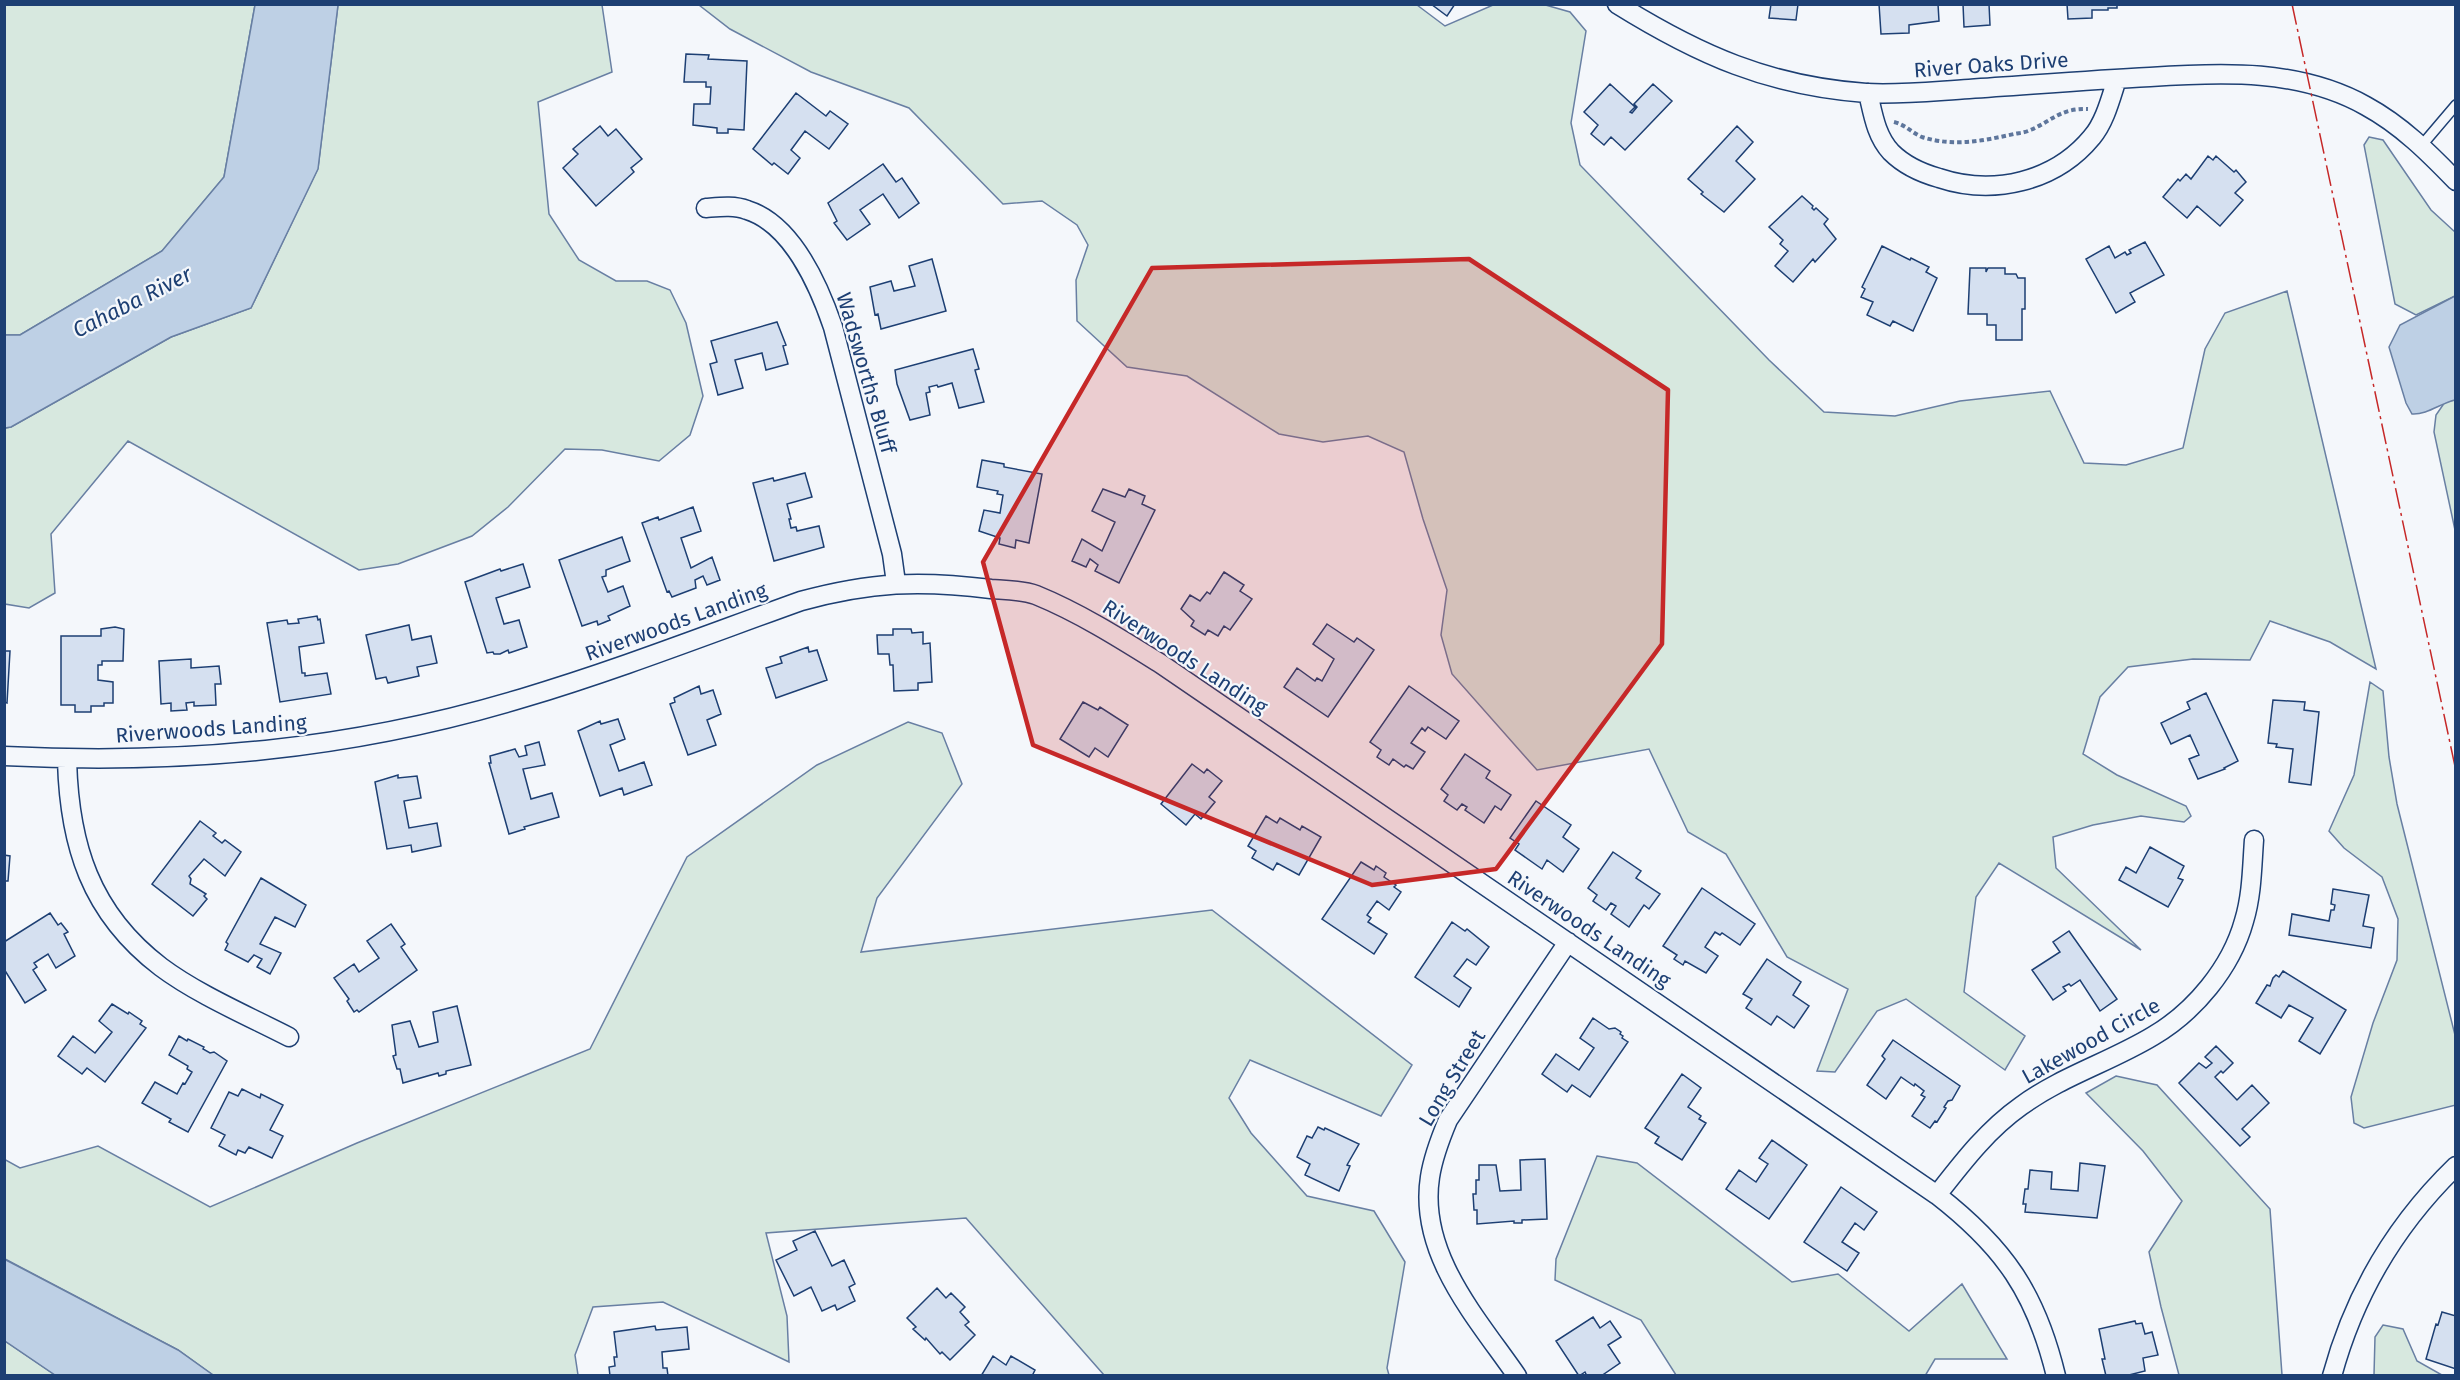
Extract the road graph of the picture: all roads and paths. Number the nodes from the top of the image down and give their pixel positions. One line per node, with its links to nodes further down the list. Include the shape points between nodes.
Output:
1 (1617, 4): 3 (street, River Oaks Drive, via 1664,33 1731,65 1787,82)
2 (2117, 79): 3 (street, River Oaks Drive); 5 (street); 7 (street, River Oaks Drive, via 2208,73 2270,75 2319,86 2366,106)
3 (1868, 93): 6 (street)
4 (2456, 105): 7 (lane)
5 (2106, 110): 6 (path, via 2075,109 2028,131 1956,143 1919,136 1895,122); 6 (street, via 2094,135 2077,154 2056,168 2015,183 1990,187 1924,174 1890,151)
6 (1875, 122)
7 (2422, 145): 8 (street, River Oaks Drive)
8 (2456, 181)
9 (705, 208): 10 (street, Wadsworths Bluff, via 727,206 762,216 792,245 823,297 884,523)
10 (896, 583): 12 (street, Riverwoods Landing, via 801,600 607,671 523,698 412,726 262,752 183,758); 14 (street, Riverwoods Landing, via 942,583 1034,594 1116,636)
11 (4, 756): 12 (street, Riverwoods Landing)
12 (67, 759): 15 (street, via 68,798 78,849 90,880 124,932 162,968)
13 (2254, 840): 17 (street, Lakewood Circle, via 2244,922 2231,953 2206,990 2154,1036 2076,1073 2020,1106 1974,1150)
14 (1568, 942): 17 (street, Riverwoods Landing); 18 (street, Long Street, via 1448,1120 1430,1179 1430,1216 1443,1263)
15 (289, 1037)
16 (2456, 1166): 20 (street, via 2391,1242 2352,1315)
17 (1937, 1195): 19 (street, Riverwoods Landing, via 1970,1221 2020,1282 2040,1324)
18 (1517, 1376)
19 (2056, 1376)
20 (2332, 1376)

